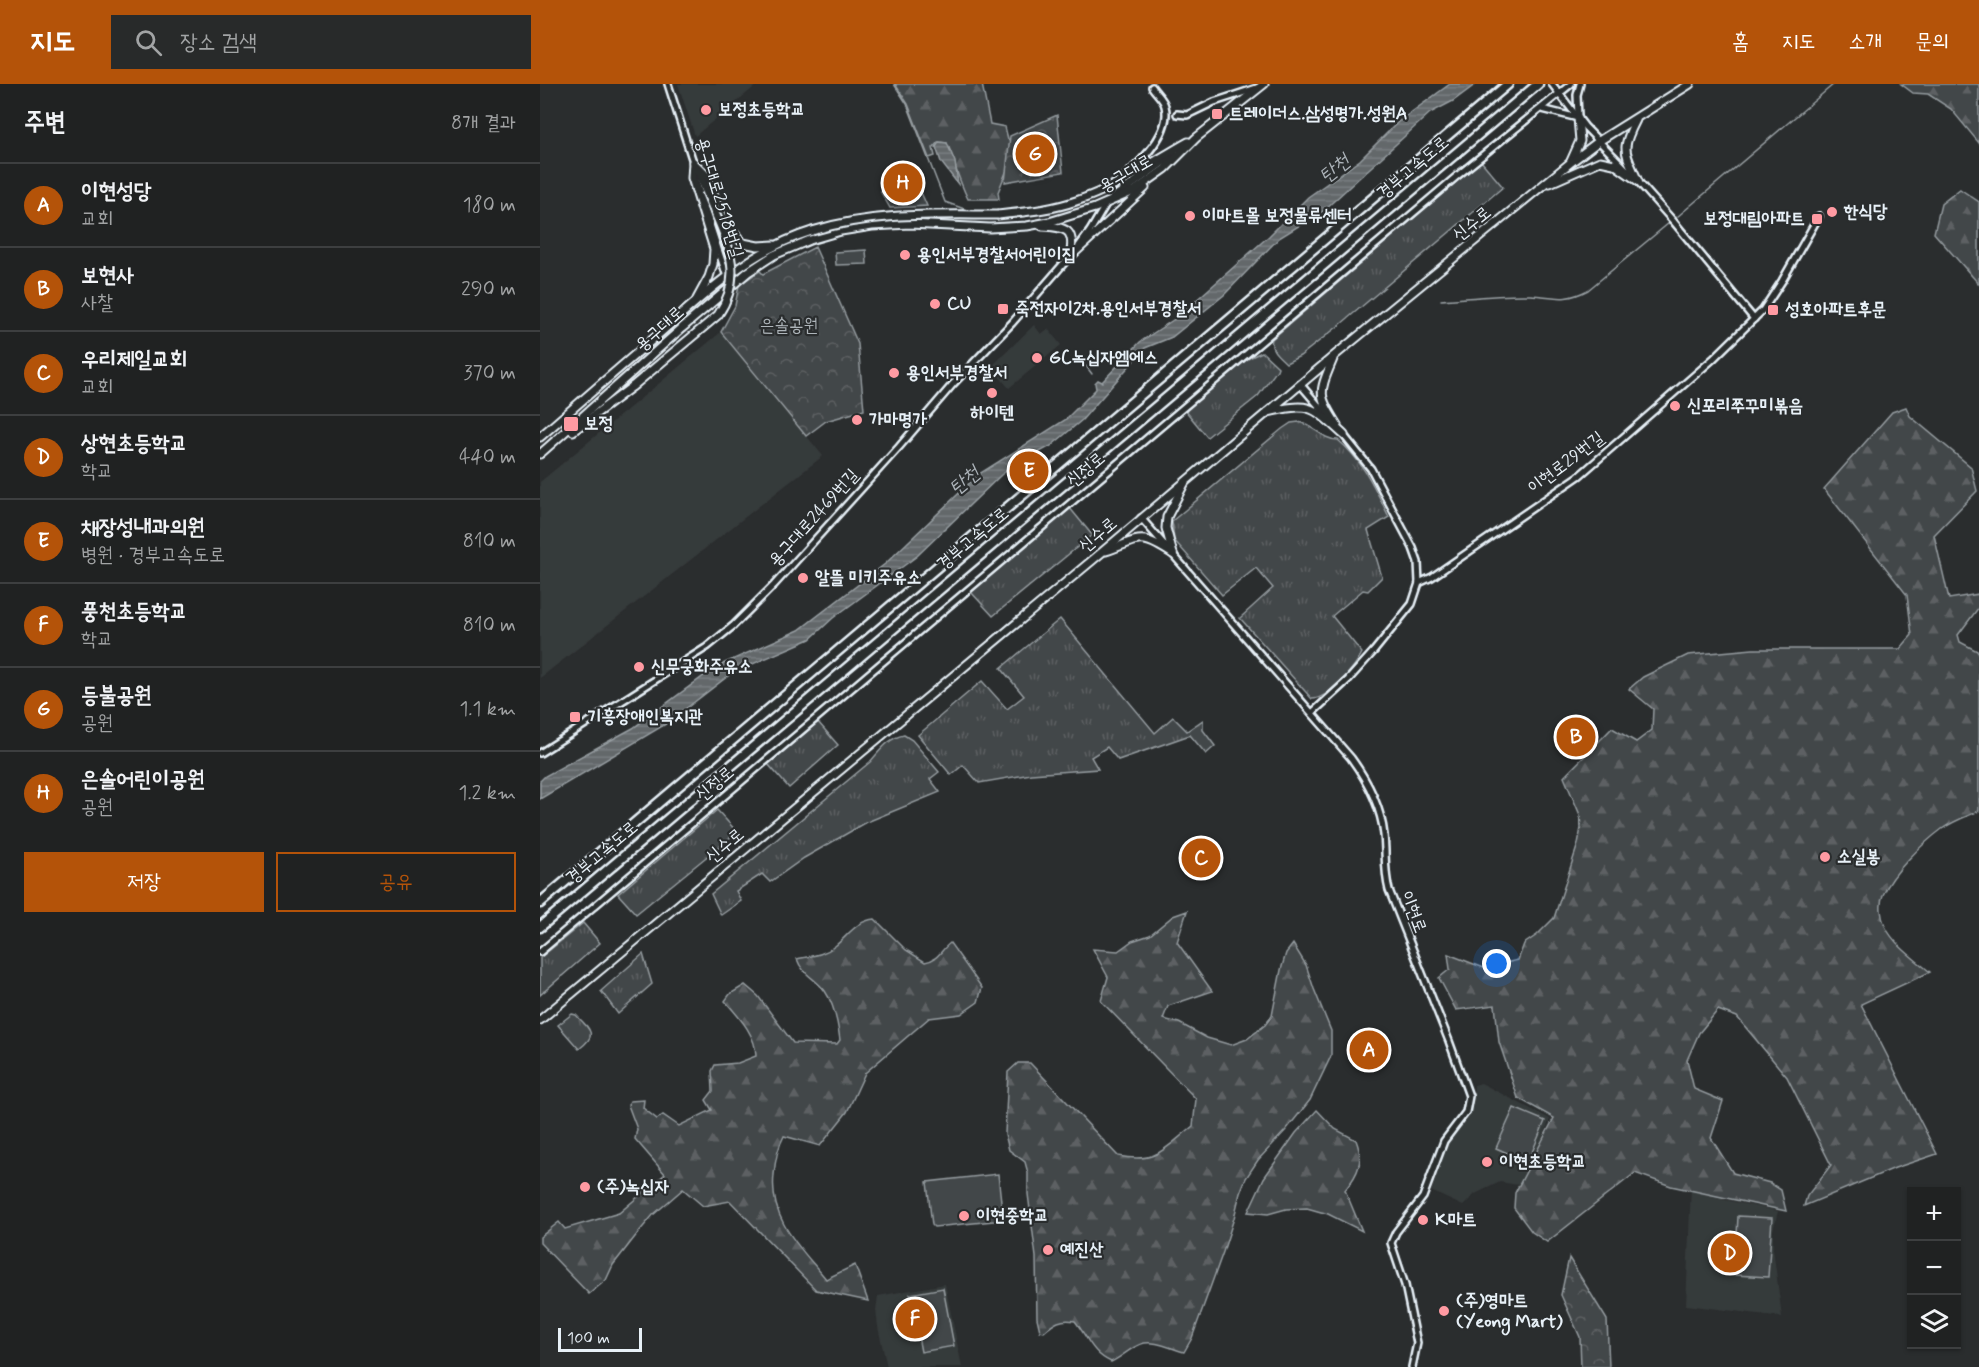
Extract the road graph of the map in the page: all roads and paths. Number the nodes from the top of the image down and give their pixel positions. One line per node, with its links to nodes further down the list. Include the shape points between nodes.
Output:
1 (668, 84): 18 (street, 용구대로2518번길)
2 (1508, 84): 50 (highway, 경부고속도로)
3 (1538, 84): 51 (highway, 경부고속도로)
4 (1552, 84): 10 (street)
5 (1571, 84): 10 (street, 신정로)
6 (1580, 84): 13 (street)
7 (1687, 84): 14 (main road, 신수로)
8 (1263, 85): 12 (street, via 1187,115); 15 (main road, 용구대로)
9 (1152, 87): 21 (street, via 1165,105 1167,121 1147,156)
10 (1560, 94): 11 (street, 신정로); 13 (street)
11 (1542, 109): 13 (street); 52 (street, 신정로, via 1439,191)
12 (1177, 114)
13 (1578, 118): 16 (street); 19 (main road, via 1580,141)
14 (1637, 118): 16 (main road, 신수로); 22 (main road, via 1626,138 1625,149)
15 (1196, 138): 17 (main road, 용구대로); 20 (main road, 용구대로); 24 (main road)
16 (1599, 141): 19 (main road, 신수로); 22 (street)
17 (1164, 155): 21 (main road, 용구대로); 24 (main road, via 1118,189)
18 (693, 162): 28 (main road, via 706,175 721,214 743,243); 31 (street, 용구대로2518번길); 34 (main road, via 692,178 714,249 709,277); 42 (main road, bridge, via 701,174 731,258 732,287 728,301 718,315 633,386)
19 (1570, 163): 23 (main road, 신수로)
20 (1165, 169): 24 (main road, 용구대로, via 1134,191); 29 (main road)
21 (1121, 180): 27 (main road, 용구대로, bridge, via 1078,201 1048,209 998,215 906,214 850,221)
22 (1638, 181): 23 (main road, via 1614,164 1600,161); 35 (street)
23 (1543, 186): 37 (main road, 신수로)
24 (1106, 204): 26 (main road, 용구대로); 29 (street, 용구대로2469번길)
25 (1819, 216): 35 (street, 이현로29번길, via 1782,281)
26 (1027, 226): 29 (main road, via 1061,227 1070,233); 30 (main road, 용구대로, via 872,226 810,240)
27 (785, 240): 28 (main road, 용구대로); 30 (main road, via 754,260 753,264)
28 (776, 244): 31 (main road, 용구대로)
29 (1070, 257): 49 (street, 용구대로2469번길, via 733,626 707,647)
30 (758, 265): 32 (main road, 용구대로)
31 (728, 277): 32 (street, 용구대로2518번길); 33 (main road, 용구대로)
32 (730, 287): 36 (main road, 용구대로)
33 (706, 293): 34 (main road, 용구대로); 36 (main road, via 709,296 686,316)
34 (694, 303): 41 (main road, 용구대로)
35 (1754, 319): 47 (street, 이현로29번길, via 1593,465 1432,578)
36 (682, 328): 42 (main road, 용구대로)
37 (1334, 356): 38 (main road, 신수로); 40 (main road, via 1321,392 1327,410)
38 (1300, 384): 39 (main road, 신수로); 40 (street)
39 (1266, 413): 40 (main road, via 1306,406); 43 (main road, 신수로)
40 (1344, 435): 47 (street, via 1371,469 1413,548)
41 (540, 437)
42 (541, 454)
43 (1186, 480): 44 (main road, 신수로); 46 (main road, via 1167,517)
44 (1141, 518): 45 (main road, 신수로); 46 (street, 이현로)
45 (1101, 553): 46 (main road, via 1143,538); 53 (main road, 신수로)
46 (1173, 554): 48 (street, 이현로)
47 (1419, 583): 48 (street, via 1412,604 1374,651)
48 (1312, 713): 54 (street, 이현로, via 1357,767 1376,802 1383,828 1389,890 1469,1096 1466,1112 1444,1141 1423,1197 1391,1243 1417,1343)
49 (540, 753)
50 (540, 903)
51 (540, 927)
52 (540, 952)
53 (540, 1020)
54 (1412, 1367)

